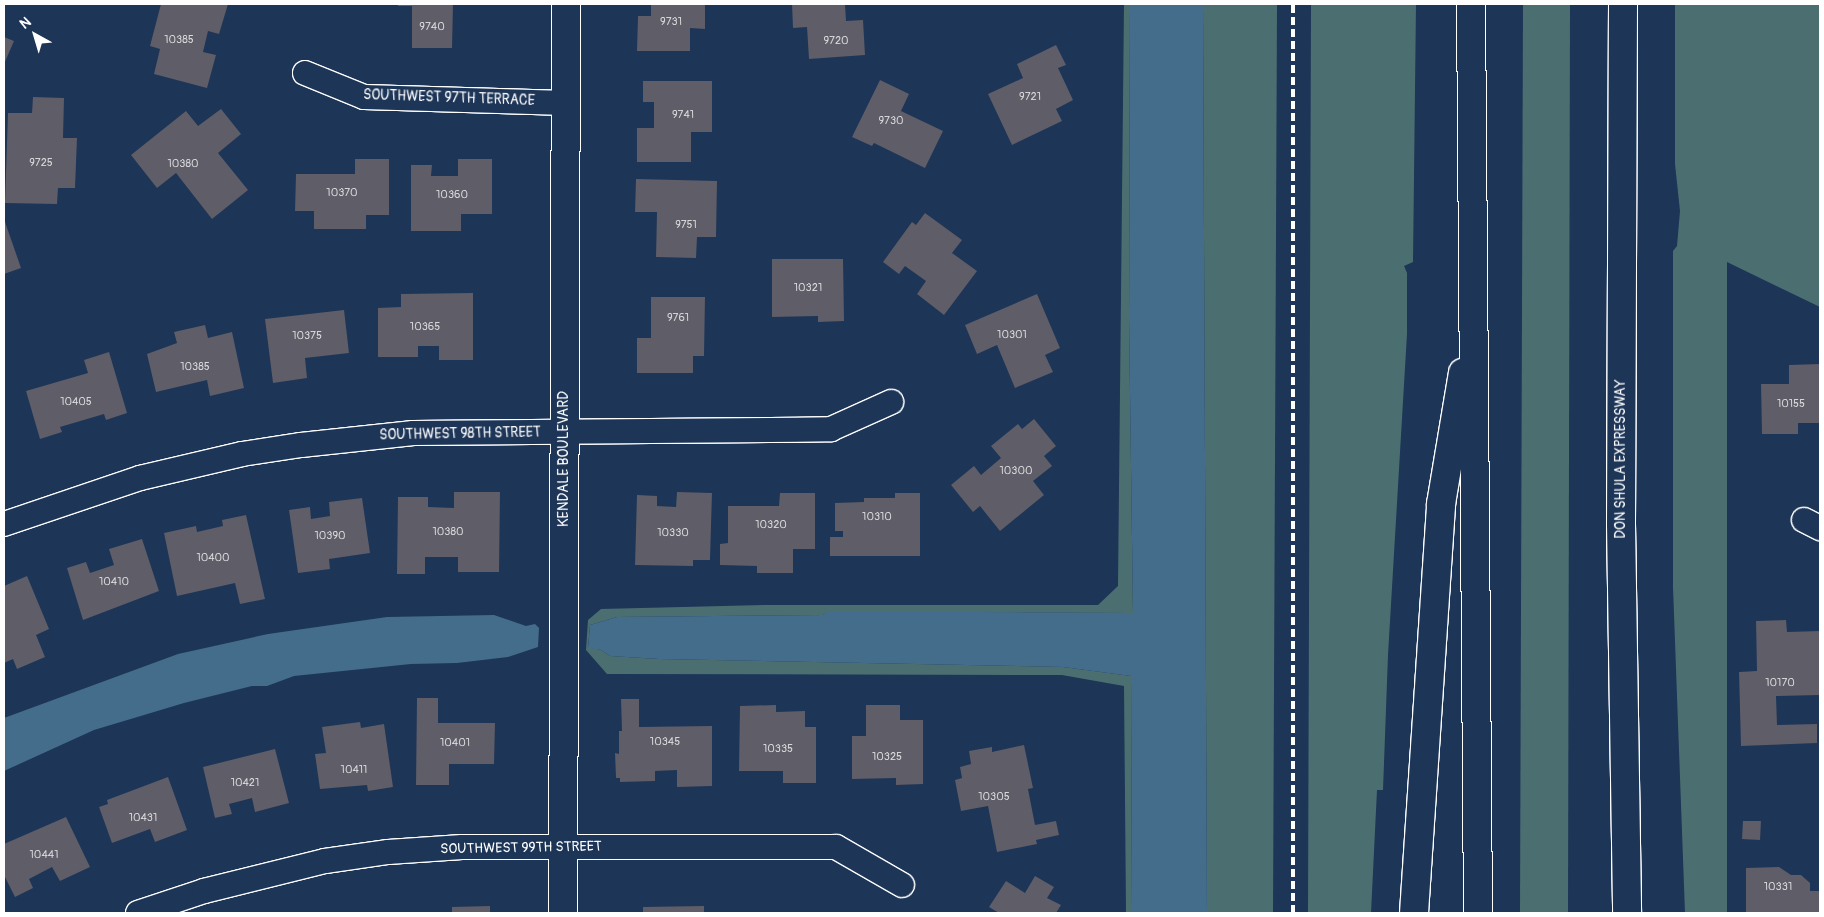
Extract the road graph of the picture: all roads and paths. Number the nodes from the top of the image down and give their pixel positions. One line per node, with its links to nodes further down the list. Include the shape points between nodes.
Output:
1 (566, 4): 5 (main road, KENDALE BOULEVARD)
2 (1471, 4): 6 (main road)
3 (1623, 4): 16 (main road, DON SHULA EXPRESSWAY, via 1621,524)
4 (306, 73): 5 (street, SOUTHWEST 97TH TERRACE, via 364,97)
5 (566, 103): 8 (main road, KENDALE BOULEVARD)
6 (1476, 300): 14 (main road, via 1441,504); 15 (main road)
7 (891, 402): 8 (street, SOUTHWEST 98TH STREET, via 831,429)
8 (564, 433): 9 (street, SOUTHWEST 98TH STREET, via 413,433 242,454 140,478); 10 (main road, KENDALE BOULEVARD)
9 (4, 524)
10 (564, 848): 11 (street, SOUTHWEST 99TH STREET, via 836,847); 12 (street, SOUTHWEST 99TH STREET, via 462,847 343,858 262,874); 13 (main road, KENDALE BOULEVARD)
11 (902, 885)
12 (138, 913)
13 (563, 913)
14 (1414, 913)
15 (1478, 913)
16 (1627, 913)

